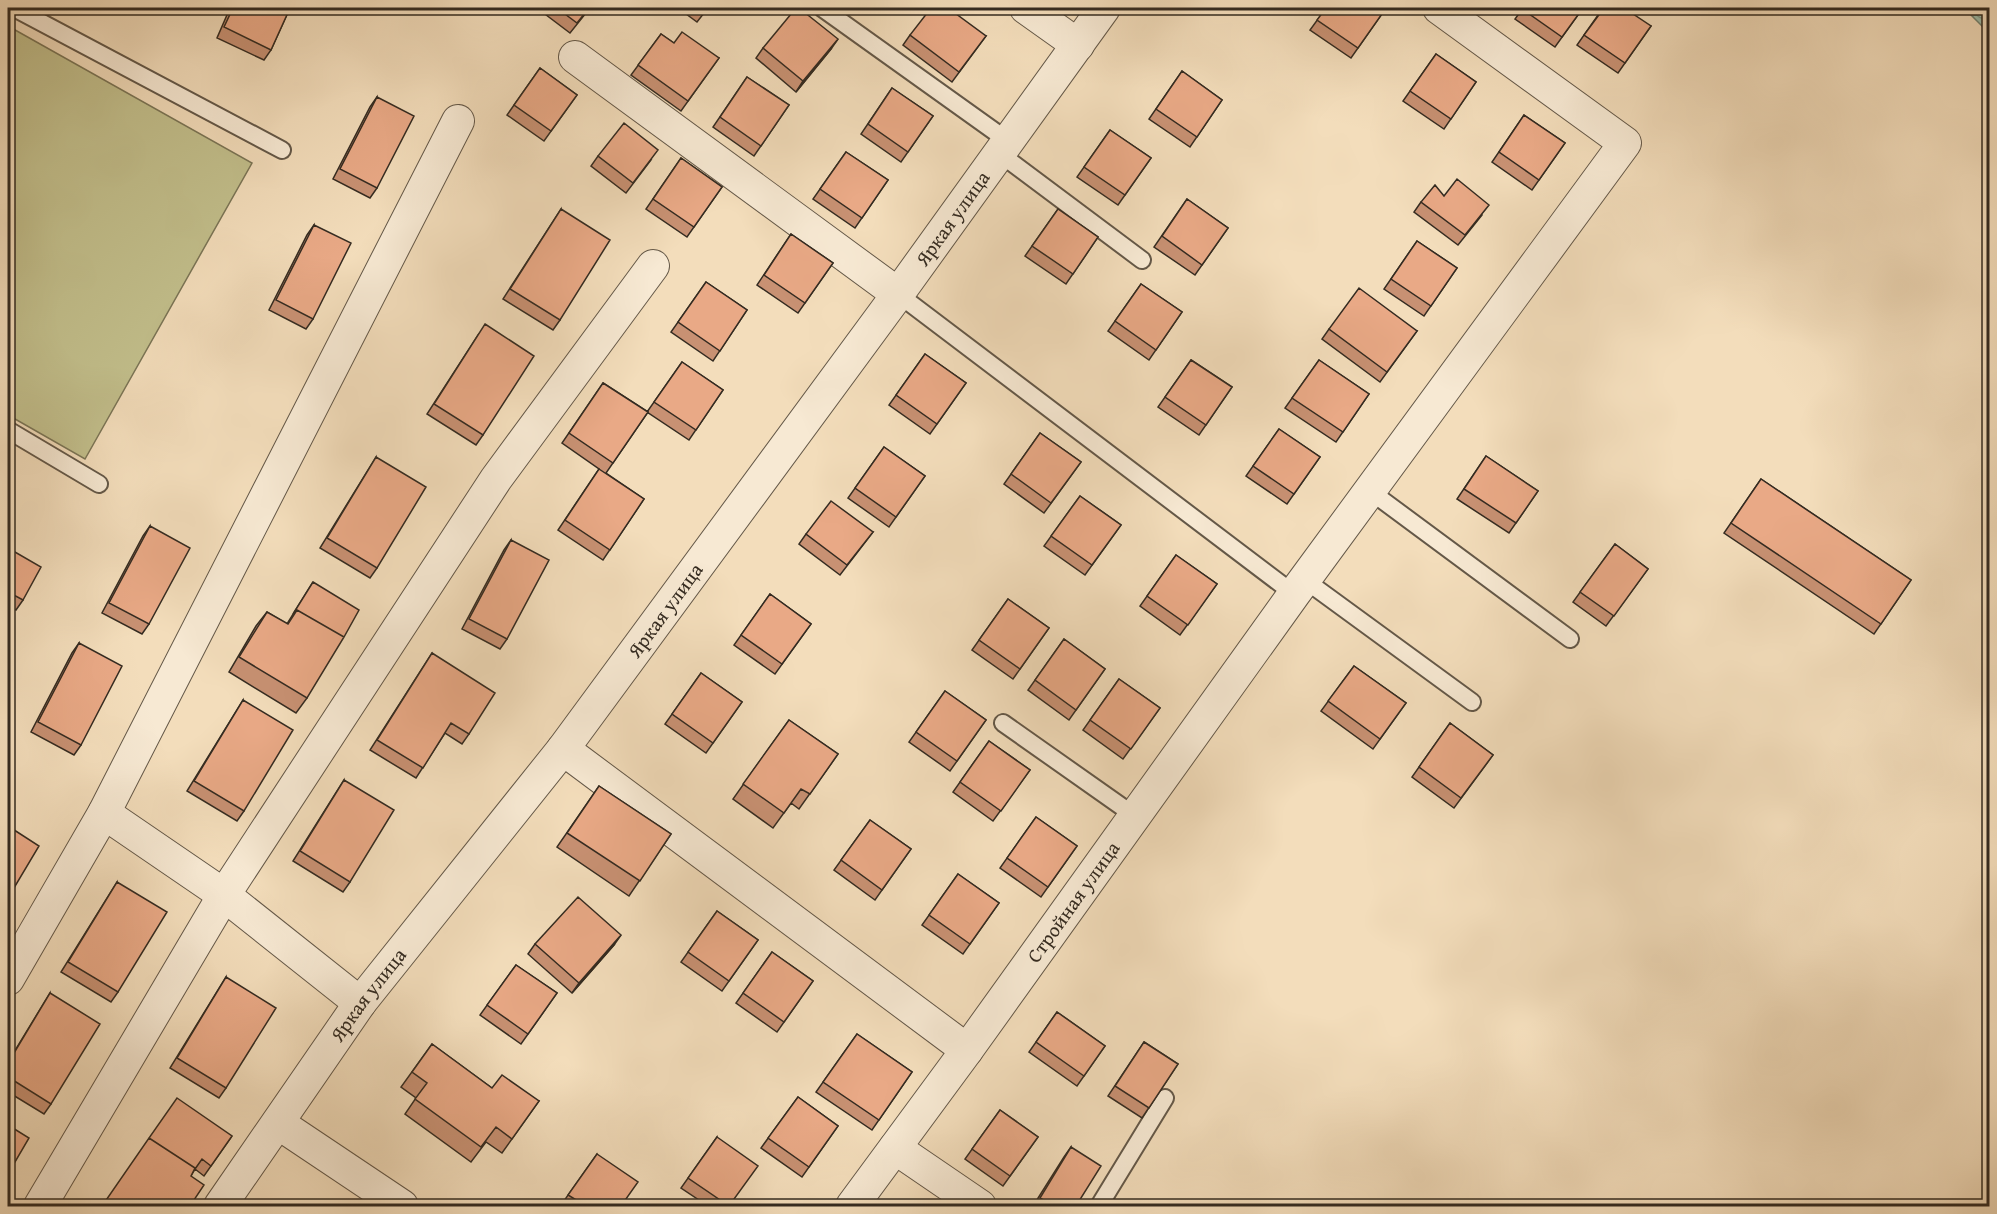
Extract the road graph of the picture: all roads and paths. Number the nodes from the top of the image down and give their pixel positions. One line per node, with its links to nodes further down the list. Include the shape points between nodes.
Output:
1 (14, 8): 10 (lane)
2 (822, 8): 9 (lane)
3 (1026, 8): 6 (street)
4 (1104, 8): 6 (street, Яркая улица)
5 (1439, 8): 16 (street, Стройная улица, via 1624,143)
6 (1078, 45): 9 (street, Яркая улица)
7 (575, 57): 13 (street)
8 (458, 121): 22 (street)
9 (1004, 147): 11 (lane); 13 (street, Яркая улица)
10 (282, 150)
11 (1142, 260)
12 (653, 266): 24 (street, via 496,479)
13 (898, 294): 17 (lane); 21 (street, Яркая улица)
14 (8, 430): 15 (lane)
15 (99, 484)
16 (1370, 491): 17 (street, Стройная улица); 18 (lane)
17 (1299, 587): 19 (lane); 23 (street, Стройная улица)
18 (1570, 639)
19 (1472, 702)
20 (1003, 723): 23 (lane)
21 (563, 749): 26 (street, Яркая улица); 27 (street)
22 (104, 813): 24 (street); 25 (street)
23 (1135, 816): 27 (street, Стройная улица)
24 (224, 895): 26 (street); 31 (street)
25 (8, 979)
26 (360, 1003): 29 (street, Яркая улица)
27 (967, 1050): 30 (street, Стройная улица)
28 (1165, 1098): 36 (lane)
29 (278, 1123): 32 (street, Яркая улица); 33 (street)
30 (895, 1148): 34 (street, Стройная улица); 35 (street)
31 (40, 1206)
32 (220, 1206)
33 (402, 1206)
34 (852, 1206)
35 (980, 1206)
36 (1099, 1206)

